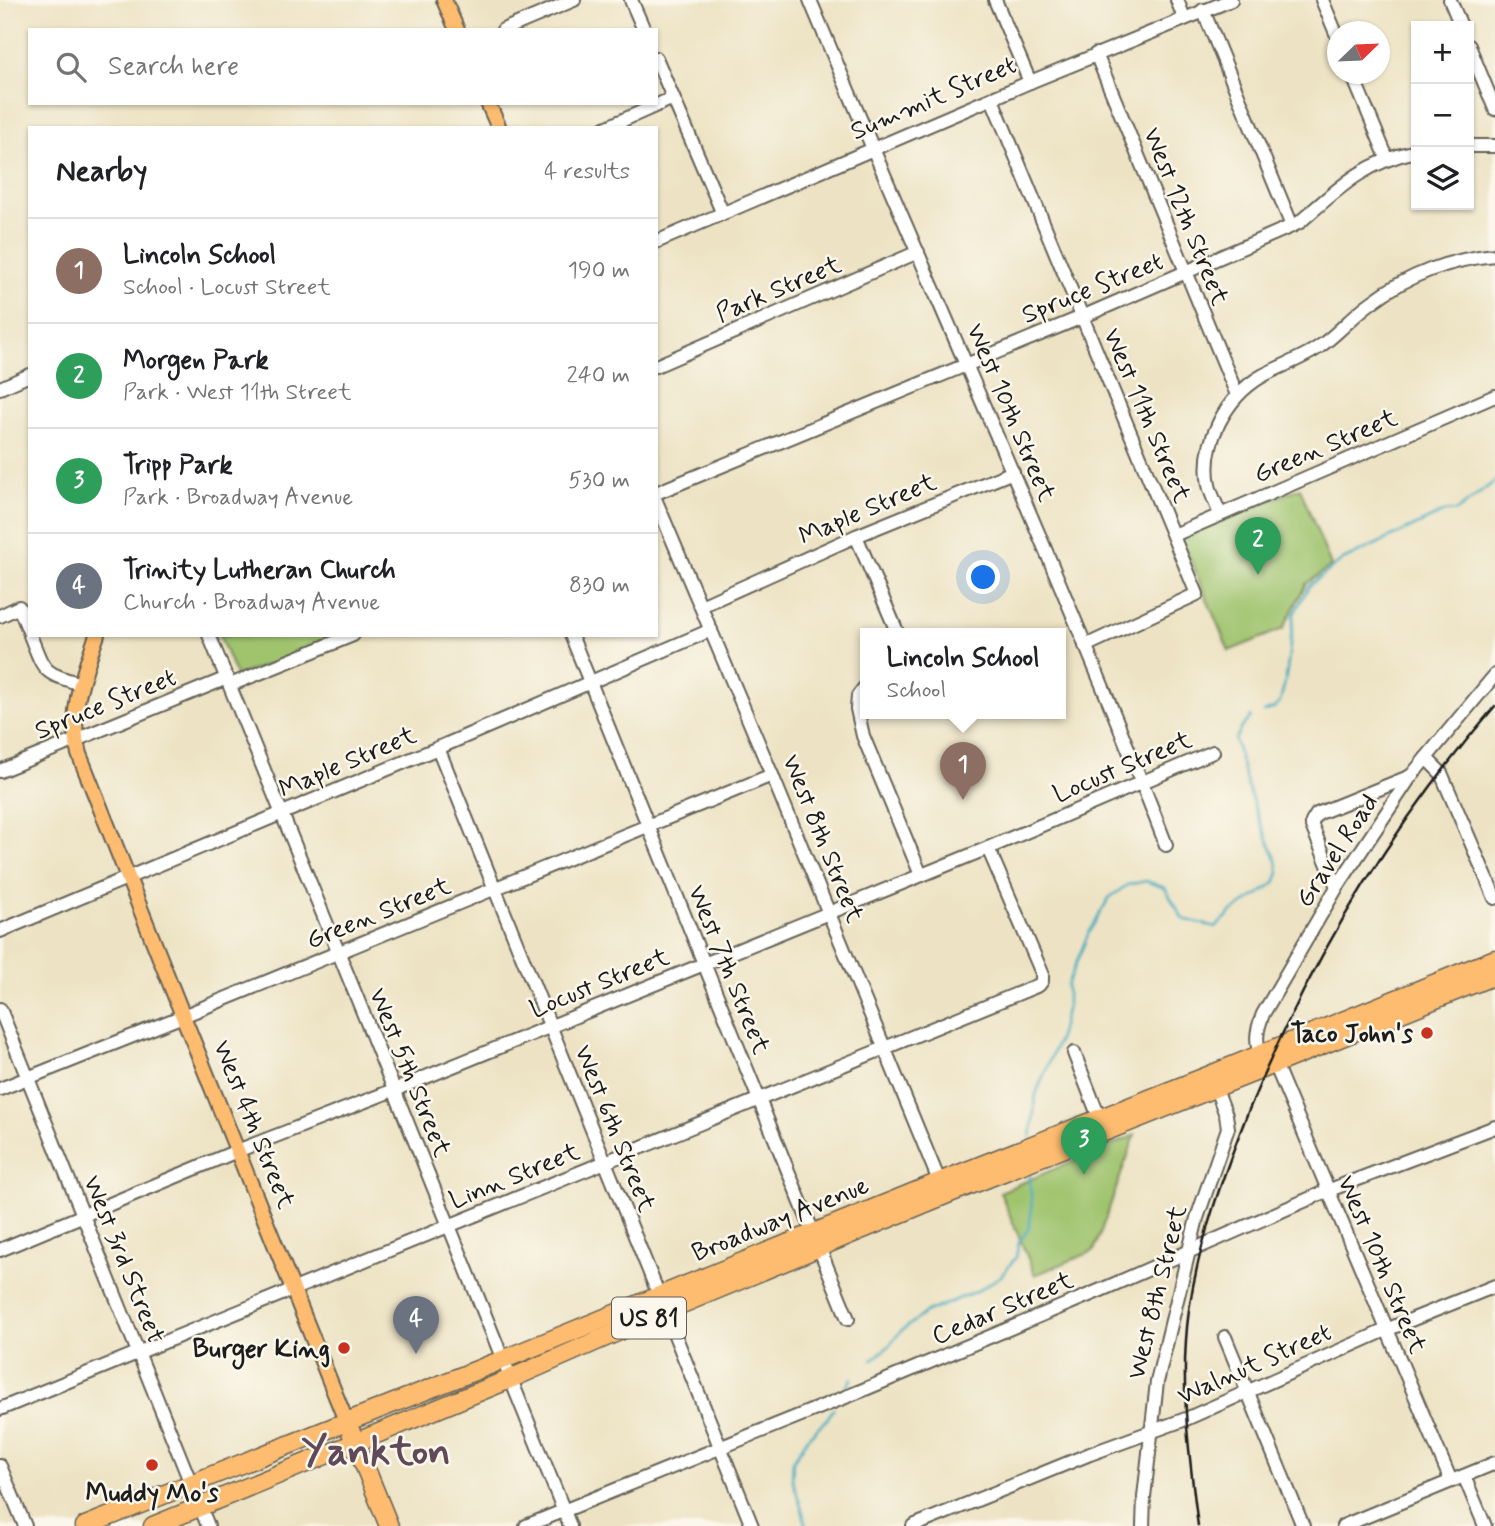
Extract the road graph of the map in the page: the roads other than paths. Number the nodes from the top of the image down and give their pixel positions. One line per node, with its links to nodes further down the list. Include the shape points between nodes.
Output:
1 (444, 0): 14 (main road)
2 (574, 0): 15 (street)
3 (632, 0): 16 (street)
4 (810, 0): 32 (street, West 10th Street)
5 (995, 0): 20 (street)
6 (1177, 0): 11 (street)
7 (1230, 0): 10 (street, Summit Street)
8 (1322, 0): 12 (street)
9 (1450, 0): 13 (street)
10 (1203, 10): 11 (street, Summit Street); 36 (street)
11 (1184, 18): 17 (street, Summit Street)
12 (1331, 21)
13 (1459, 21)
14 (456, 28)
15 (508, 28)
16 (643, 28)
17 (1096, 54): 20 (street, Summit Street); 40 (street, West 12th Street)
18 (1474, 58): 27 (street)
19 (658, 63): 22 (street)
20 (1030, 82): 23 (street, Summit Street)
21 (1356, 84): 34 (street)
22 (673, 98): 26 (street); 35 (street)
23 (992, 99): 32 (street, Summit Street); 41 (street, West 11th Street)
24 (489, 105): 28 (main road)
25 (657, 105): 29 (street)
26 (658, 105)
27 (1495, 109)
28 (498, 126)
29 (610, 126)
30 (1474, 146): 31 (street)
31 (1495, 146)
32 (873, 150): 35 (street, Summit Street); 38 (street, West 10th Street)
33 (1411, 151): 34 (street, Spruce Street)
34 (1387, 158): 36 (street, Spruce Street, via 1345,182)
35 (723, 214): 37 (street, Summit Street)
36 (1292, 226): 40 (street, Spruce Street)
37 (658, 241)
38 (918, 252): 42 (street, West 10th Street); 43 (street, Park Street)
39 (1495, 255): 46 (street, via 1454,262 1412,277 1371,302 1320,347 1260,377)
40 (1186, 273): 41 (street, Spruce Street); 46 (street, West 12th Street)
41 (1082, 317): 42 (street, Spruce Street); 52 (street, West 11th Street)
42 (967, 363): 48 (street, West 10th Street); 49 (street, Spruce Street)
43 (658, 365)
44 (28, 377): 45 (street)
45 (0, 388)
46 (1237, 395): 51 (street, via 1219,421 1208,460 1209,488)
47 (1495, 396): 51 (street, Green Street)
48 (1013, 472): 53 (street, Maple Street); 64 (street, West 10th Street)
49 (658, 492)
50 (658, 509): 54 (street, West 8th Street)
51 (1220, 515): 52 (street, Green Street)
52 (1174, 535): 64 (street, West 11th Street, via 1197,594)
53 (856, 536): 54 (street, Maple Street); 56 (street)
54 (701, 606): 58 (street, West 8th Street)
55 (0, 616): 57 (street, via 19,607)
56 (895, 628)
57 (28, 630)
58 (710, 630): 67 (street, Maple Street); 75 (street, West 8th Street)
59 (31, 637): 68 (street, via 50,673)
60 (96, 637): 68 (main road)
61 (210, 637): 66 (street, West 5th Street)
62 (348, 637): 66 (street, Spruce Street)
63 (572, 637): 67 (street, West 7th Street)
64 (1086, 646): 77 (street, West 10th Street)
65 (1495, 675): 73 (street, Gravel Road)
66 (229, 682): 70 (street, Spruce Street); 78 (street, West 5th Street)
67 (591, 682): 71 (street, Maple Street); 79 (street, West 7th Street)
68 (81, 684): 70 (main road, via 74,723)
69 (860, 693): 82 (street, via 857,709 863,736)
70 (76, 740): 74 (street, Spruce Street); 83 (main road, West 4th Street)
71 (438, 748): 78 (street, Maple Street); 85 (street, West 6th Street)
72 (1213, 752): 77 (street, Locust Street)
73 (1426, 758): 76 (street, Gravel Road); 86 (street, via 1441,773)
74 (0, 771)
75 (772, 775): 79 (street, Green Street); 87 (street, West 8th Street)
76 (1411, 776): 84 (street, Gravel Road); 84 (street, via 1314,817 1312,826)
77 (1143, 782): 80 (street, West 10th Street); 81 (street, Locust Street)
78 (281, 813): 83 (street, Maple Street); 89 (street, West 5th Street)
79 (648, 826): 85 (street, Green Street); 91 (street, West 7th Street)
80 (1166, 845)
81 (988, 848): 82 (street, Locust Street); 96 (street, Linn Street, via 1042,981)
82 (921, 875): 87 (street, Locust Street)
83 (127, 877): 88 (street, Maple Street); 94 (main road, West 4th Street)
84 (1337, 887): 98 (street, Gravel Road, via 1263,1014 1256,1035)
85 (494, 888): 89 (street, Green Street); 95 (street, West 6th Street)
86 (1495, 898)
87 (828, 912): 91 (street, Locust Street); 96 (street, West 8th Street)
88 (0, 931)
89 (338, 952): 94 (street, Green Street); 102 (street, West 5th Street)
90 (1495, 959): 98 (highway, Broadway Avenue / US 81)
91 (704, 964): 95 (street, Locust Street); 103 (street, West 7th Street)
92 (1495, 975): 98 (highway, Broadway Avenue / US 81)
93 (0, 1009): 99 (street, West 3rd Street)
94 (183, 1016): 99 (street, Green Street); 106 (main road, West 4th Street)
95 (550, 1027): 102 (street, Locust Street); 107 (street, West 6th Street)
96 (884, 1049): 103 (street, Linn Street); 108 (street, West 8th Street)
97 (1073, 1053): 104 (street)
98 (1266, 1062): 100 (highway, Broadway Avenue / US 81); 109 (street, West 10th Street)
99 (27, 1077): 101 (street, Green Street); 110 (street, West 3rd Street)
100 (1213, 1082): 104 (highway, Broadway Avenue / US 81); 114 (street, West 8th Street, via 1228,1128)
101 (0, 1089)
102 (394, 1090): 106 (street, Locust Street); 111 (street, West 5th Street)
103 (759, 1100): 107 (street, Linn Street); 112 (street, West 7th Street)
104 (1102, 1125): 108 (highway, Broadway Avenue / US 81)
105 (1495, 1127): 109 (street, Cedar Street)
106 (237, 1151): 110 (street, Locust Street); 116 (main road, West 4th Street)
107 (605, 1163): 111 (street, Linn Street); 117 (street, West 6th Street)
108 (942, 1188): 112 (highway, Broadway Avenue / US 81)
109 (1327, 1191): 114 (street, Cedar Street); 119 (street, West 10th Street)
110 (83, 1216): 113 (street, Locust Street); 121 (street, West 3rd Street)
111 (449, 1227): 116 (street, Linn Street); 122 (street, West 5th Street)
112 (816, 1241): 117 (highway, Broadway Avenue / US 81); 118 (street, West 7th Street)
113 (0, 1250)
114 (1188, 1252): 127 (street, West 8th Street, via 1157,1382); 129 (street, Cedar Street)
115 (1495, 1286): 119 (street, Walnut Street)
116 (294, 1290): 121 (street, Linn Street); 126 (main road, West 4th Street)
117 (662, 1303): 122 (highway, Broadway Avenue / US 81); 123 (highway, Broadway Avenue / US 81); 129 (street, West 6th Street)
118 (848, 1319)
119 (1386, 1330): 124 (street, Walnut Street); 133 (street, West 10th Street)
120 (1225, 1337): 124 (street)
121 (138, 1353): 125 (street, Linn Street); 134 (street, West 3rd Street)
122 (502, 1360): 123 (street, West 5th Street); 126 (highway, Broadway Avenue / US 81)
123 (510, 1380): 128 (highway, Broadway Avenue / US 81); 136 (street, West 5th Street)
124 (1247, 1392): 127 (street, Walnut Street); 147 (street)
125 (0, 1409)
126 (346, 1421): 128 (highway, West 4th Street); 134 (highway, Broadway Avenue / US 81)
127 (1152, 1430): 145 (street, Walnut Street); 146 (street, West 8th Street)
128 (355, 1442): 135 (highway, Broadway Avenue / US 81); 141 (highway, West 4th Street)
129 (720, 1447): 136 (street, Cedar Street); 144 (street, West 6th Street)
130 (1495, 1463): 132 (street)
131 (0, 1466): 137 (street)
132 (1464, 1476): 133 (street); 149 (street)
133 (1451, 1481): 148 (street)
134 (191, 1484): 135 (street, West 3rd Street); 138 (highway, Broadway Avenue / US 81)
135 (201, 1507): 139 (highway, Broadway Avenue / US 81); 140 (street, West 3rd Street)
136 (564, 1511): 142 (street, Cedar Street); 143 (street, West 5th Street)
137 (25, 1526)
138 (85, 1526)
139 (153, 1526)
140 (208, 1526)
141 (389, 1526)
142 (526, 1526)
143 (570, 1526)
144 (752, 1526)
145 (913, 1526)
146 (1143, 1526)
147 (1303, 1526)
148 (1343, 1526)
149 (1485, 1526)

